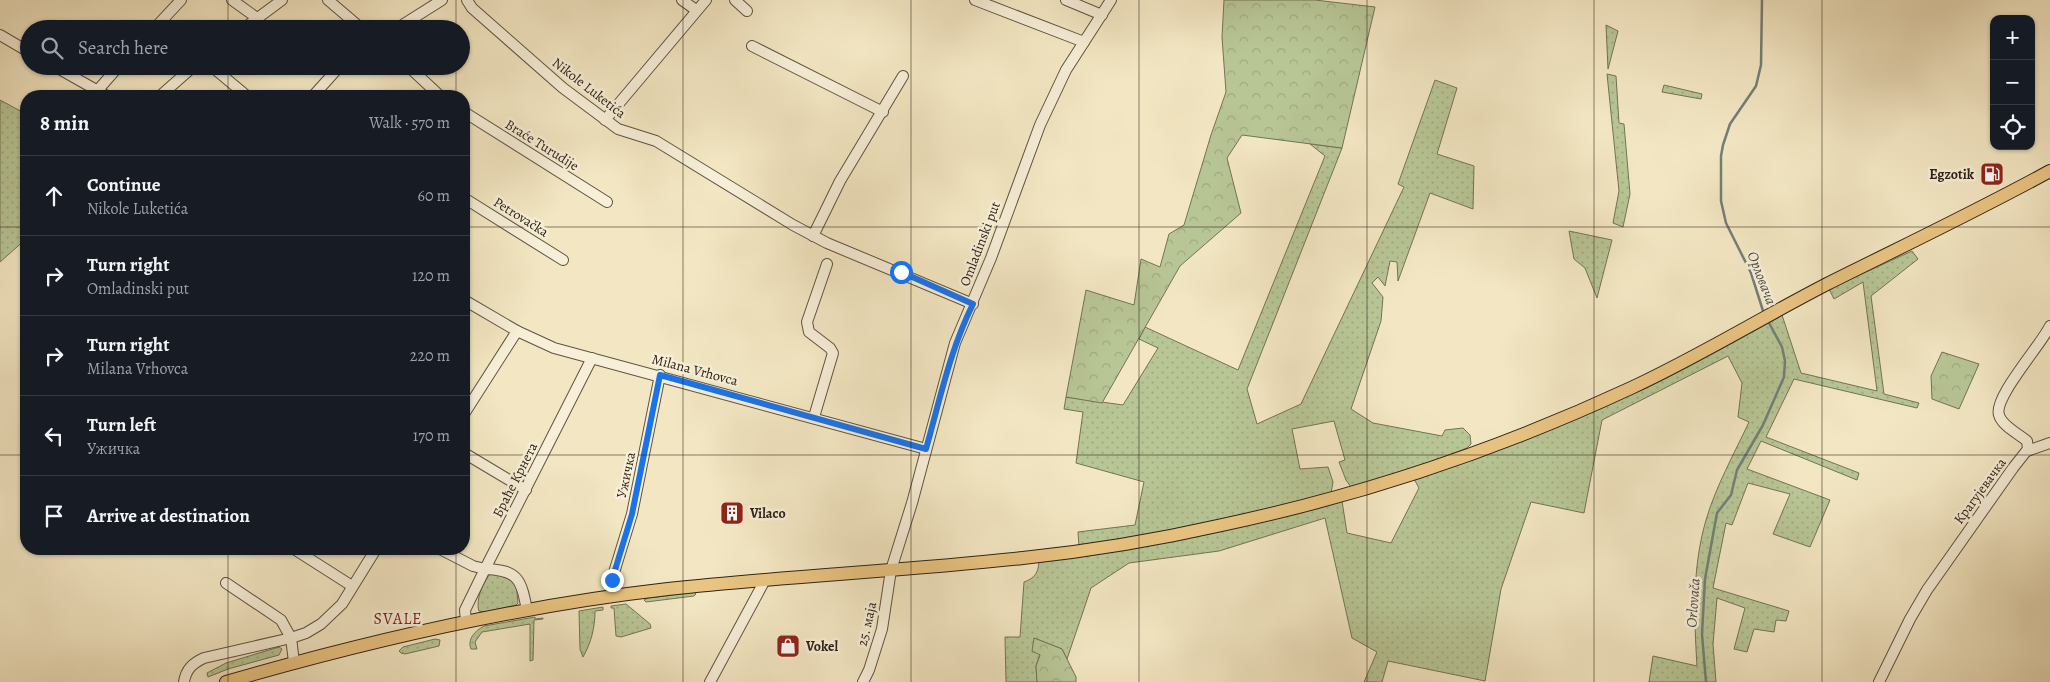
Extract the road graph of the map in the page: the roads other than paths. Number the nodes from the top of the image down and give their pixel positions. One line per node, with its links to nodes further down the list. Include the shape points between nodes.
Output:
1 (180, 0): 17 (street)
2 (232, 0): 16 (street)
3 (282, 0): 16 (street)
4 (328, 0): 19 (street)
5 (442, 0): 20 (street)
6 (467, 0): 39 (street, Nikole Luketića, via 472,8 563,88)
7 (682, 0): 13 (street)
8 (706, 0): 13 (street)
9 (735, 0): 14 (street)
10 (975, 0): 22 (street)
11 (1066, 0): 15 (street)
12 (1111, 0): 15 (street, Omladinski put)
13 (696, 10): 39 (street)
14 (747, 11)
15 (1102, 15): 22 (street, Omladinski put)
16 (257, 18): 18 (street)
17 (162, 20)
18 (254, 20)
19 (351, 20)
20 (410, 20)
21 (0, 36): 24 (street)
22 (1084, 42): 47 (street, Omladinski put, via 1066,70 1040,126)
23 (752, 46): 37 (street)
24 (20, 47)
25 (70, 75): 32 (street)
26 (111, 75): 32 (street)
27 (184, 75): 33 (street)
28 (222, 75): 34 (street)
29 (332, 75): 35 (street)
30 (417, 75): 36 (street)
31 (903, 76): 37 (street)
32 (97, 90)
33 (167, 90)
34 (240, 90)
35 (318, 90)
36 (432, 90)
37 (883, 112): 43 (street, via 840,181)
38 (470, 116): 42 (street, Braće Turudije)
39 (605, 120): 43 (street, Nikole Luketića, via 618,129 656,141)
40 (2050, 172): 63 (main road, via 1634,387 1463,457 1313,504 1219,526 1089,550)
41 (470, 202): 44 (street, Petrovačka)
42 (606, 202)
43 (813, 236): 47 (street, Nikole Luketića)
44 (563, 260)
45 (827, 264): 53 (street, via 807,322 809,332 833,353)
46 (470, 304): 49 (street, Milana Vrhovca)
47 (973, 304): 55 (street, Omladinski put, via 951,356)
48 (2050, 326): 56 (street, via 1998,407 2002,421 2028,443)
49 (517, 331): 50 (street, Milana Vrhovca, via 554,348); 52 (street)
50 (592, 358): 51 (street, Milana Vrhovca); 58 (street, Браће Крнета)
51 (660, 375): 53 (street, Milana Vrhovca); 64 (street, Ужичка, via 632,514)
52 (470, 405)
53 (814, 417): 55 (street, Milana Vrhovca)
54 (2050, 443): 56 (street)
55 (926, 449): 63 (street, Omladinski put)
56 (2027, 451): 76 (street, Крагујевачка, via 1927,590)
57 (470, 457): 58 (street)
58 (526, 490): 62 (street, Браће Крнета)
59 (303, 555): 67 (street)
60 (372, 555): 67 (street)
61 (452, 555): 62 (street)
62 (485, 569): 68 (street, via 515,575 520,580); 69 (street, Браће Крнета, via 465,610)
63 (891, 570): 65 (main road); 75 (street, 25. маја, via 882,629)
64 (612, 580)
65 (764, 580): 68 (main road, via 630,594); 74 (street)
66 (226, 583): 70 (street, via 281,620)
67 (352, 586): 70 (street, via 334,613 306,633)
68 (527, 610): 69 (main road)
69 (466, 622): 71 (main road)
70 (291, 638): 71 (street); 72 (street, via 204,658 189,668)
71 (294, 662): 73 (main road)
72 (184, 682)
73 (226, 682)
74 (710, 682)
75 (863, 682)
76 (1879, 682)

